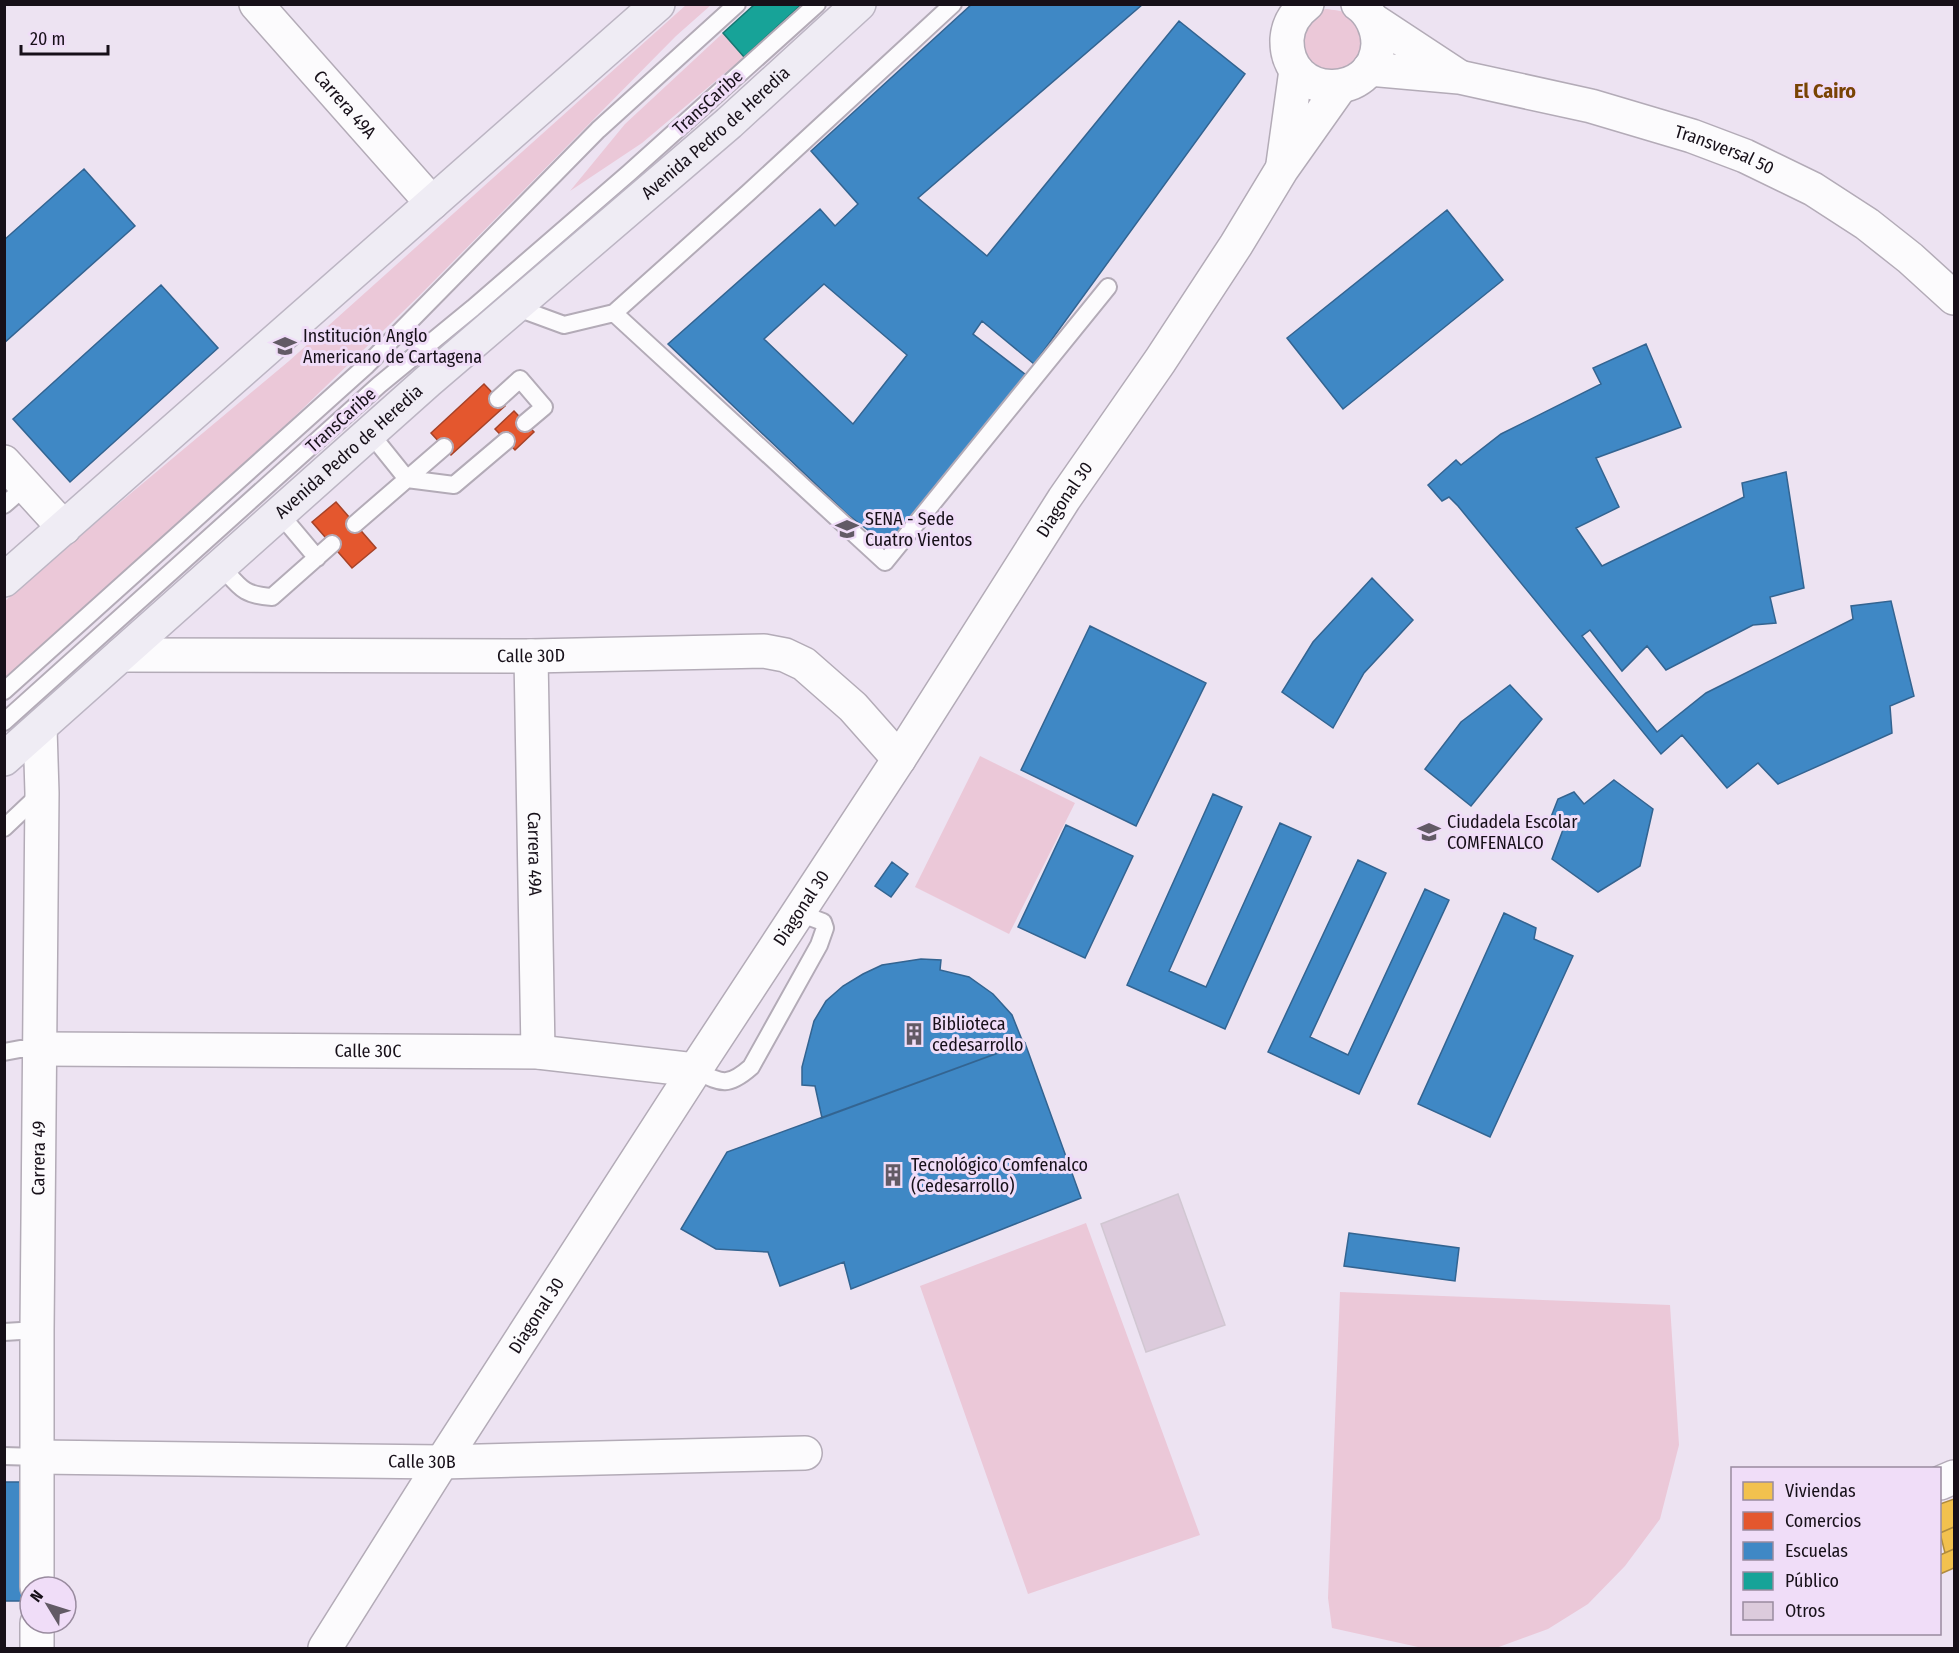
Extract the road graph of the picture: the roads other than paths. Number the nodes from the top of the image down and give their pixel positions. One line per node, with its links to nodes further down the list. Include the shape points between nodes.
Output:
1 (256, 4): 14 (street, Carrera 49A)
2 (658, 4): 14 (highway)
3 (737, 4): 36 (lane, TransCaribe, via 597,130 367,365)
4 (817, 4): 37 (lane, TransCaribe, via 629,173 379,385)
5 (859, 4): 17 (highway, Avenida Pedro de Heredia, via 729,123)
6 (953, 4): 18 (lane)
7 (1302, 7): 10 (street, via 1291,22 1287,40)
8 (1363, 9): 9 (street, via 1377,33 1378,45); 11 (street, Transversal 50)
9 (1369, 69): 11 (street, Transversal 50); 12 (street, via 1361,78)
10 (1296, 70): 12 (street, via 1316,85); 13 (street, Diagonal 30)
11 (1459, 77): 16 (street, Transversal 50, via 1591,105 1745,156 1812,189 1867,224)
12 (1340, 87): 13 (street, Diagonal 30)
13 (1282, 169): 40 (street, Diagonal 30)
14 (432, 203): 29 (highway)
15 (1108, 287): 18 (lane, via 885,562)
16 (1954, 298)
17 (515, 307): 18 (lane, via 564,325); 21 (highway, Avenida Pedro de Heredia)
18 (614, 313)
19 (498, 399): 20 (lane, via 520,379 544,407)
20 (525, 423)
21 (370, 433): 25 (lane); 27 (highway, Avenida Pedro de Heredia)
22 (506, 441): 25 (lane, via 454,485)
23 (444, 447): 25 (lane)
24 (4, 462): 26 (street)
25 (407, 479): 28 (lane)
26 (15, 496): 29 (street)
27 (280, 514): 31 (lane); 32 (highway, Avenida Pedro de Heredia)
28 (355, 524)
29 (64, 528): 33 (highway)
30 (332, 544): 31 (lane)
31 (317, 558): 32 (lane, via 273,597 244,591)
32 (221, 566): 34 (highway, Avenida Pedro de Heredia)
33 (4, 580)
34 (121, 655): 35 (street, Calle 30D); 38 (highway, Avenida Pedro de Heredia)
35 (531, 656): 40 (street, Calle 30D, via 764,651 785,655 804,664 852,707); 46 (street, Carrera 49A)
36 (4, 691)
37 (4, 722)
38 (40, 728): 39 (highway, Avenida Pedro de Heredia); 41 (street, Carrera 49)
39 (4, 759)
40 (898, 759): 43 (street, Diagonal 30)
41 (42, 793): 42 (lane); 44 (street, Carrera 49)
42 (4, 828)
43 (799, 913): 47 (street, Diagonal 30); 47 (lane, via 822,922 825,928 752,1067 737,1079 719,1082)
44 (40, 1049): 45 (lane); 46 (street, Calle 30C); 48 (street, Carrera 49)
45 (4, 1052)
46 (538, 1052): 47 (street, Calle 30C)
47 (695, 1070): 53 (street, Diagonal 30)
48 (37, 1330): 49 (lane); 52 (street, Carrera 49)
49 (4, 1332)
50 (805, 1453): 53 (street, Calle 30B)
51 (4, 1456): 52 (lane)
52 (38, 1457): 53 (street, Calle 30B); 54 (street, Carrera 49)
53 (442, 1462): 55 (street, Diagonal 30)
54 (37, 1575)
55 (325, 1648)

